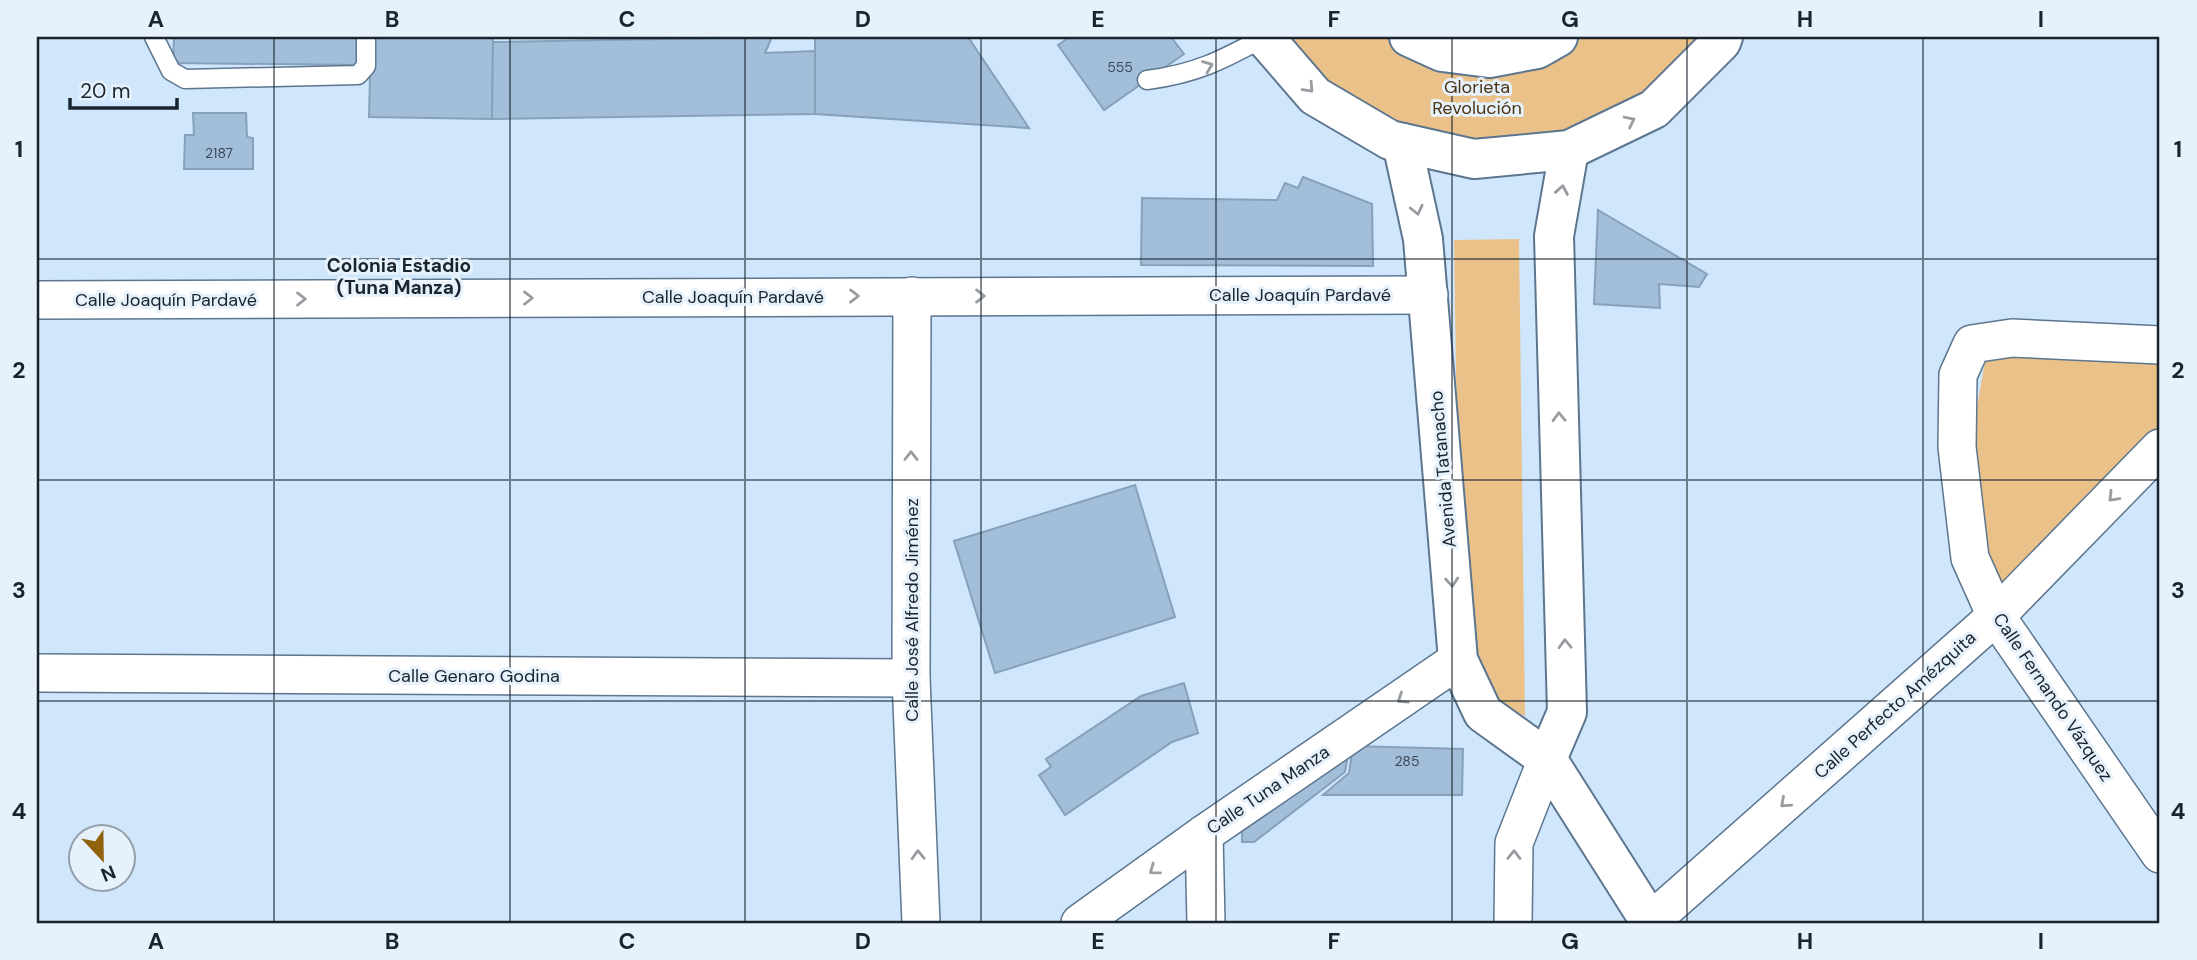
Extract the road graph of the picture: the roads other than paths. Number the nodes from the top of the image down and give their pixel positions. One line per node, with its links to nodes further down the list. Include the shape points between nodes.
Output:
1 (154, 37): 2 (lane, via 171,71 185,79 358,75 366,66)
2 (366, 37)
3 (1265, 37): 7 (lane, one-way to 3, via 1213,65); 8 (street, one-way to 8, via 1315,96 1390,141)
4 (1409, 37): 5 (street, via 1442,52 1489,58 1537,49)
5 (1558, 37)
6 (1723, 37): 9 (street, one-way to 6, via 1654,109)
7 (1147, 80)
8 (1402, 143): 9 (street, via 1474,159); 10 (street, Avenida Tatanacho, one-way to 10, via 1423,239)
9 (1569, 150): 19 (street, one-way to 9, via 1567,712 1554,236)
10 (1429, 295): 11 (street, Calle Joaquín Pardavé, one-way to 10); 16 (street, Avenida Tatanacho, one-way to 16)
11 (912, 296): 12 (street, Calle Joaquín Pardavé, one-way to 11); 18 (street, Calle José Alfredo Jiménez, one-way to 11)
12 (37, 300)
13 (2160, 345): 15 (street, Calle Fernando Vázquez, via 2012,338 1972,344 1958,375 1957,447 1970,558)
14 (2160, 449): 15 (street, Calle Perfecto Amézquita, one-way to 15)
15 (1996, 616): 21 (street, Calle Fernando Vázquez); 26 (street, Calle Perfecto Amézquita, one-way to 26)
16 (1458, 660): 19 (street, Avenida Tatanacho, via 1483,713); 20 (street, Calle Tuna Manza, one-way to 20)
17 (37, 673): 18 (street, Calle Genaro Godina)
18 (911, 678): 22 (street, Calle José Alfredo Jiménez, one-way to 18)
19 (1547, 758): 25 (street, one-way to 19, via 1514,843); 26 (street)
20 (1204, 834): 23 (street, Calle Tuna Manza, one-way to 23); 24 (street)
21 (2160, 854)
22 (921, 923)
23 (1080, 923)
24 (1206, 923)
25 (1513, 923)
26 (1651, 923)

